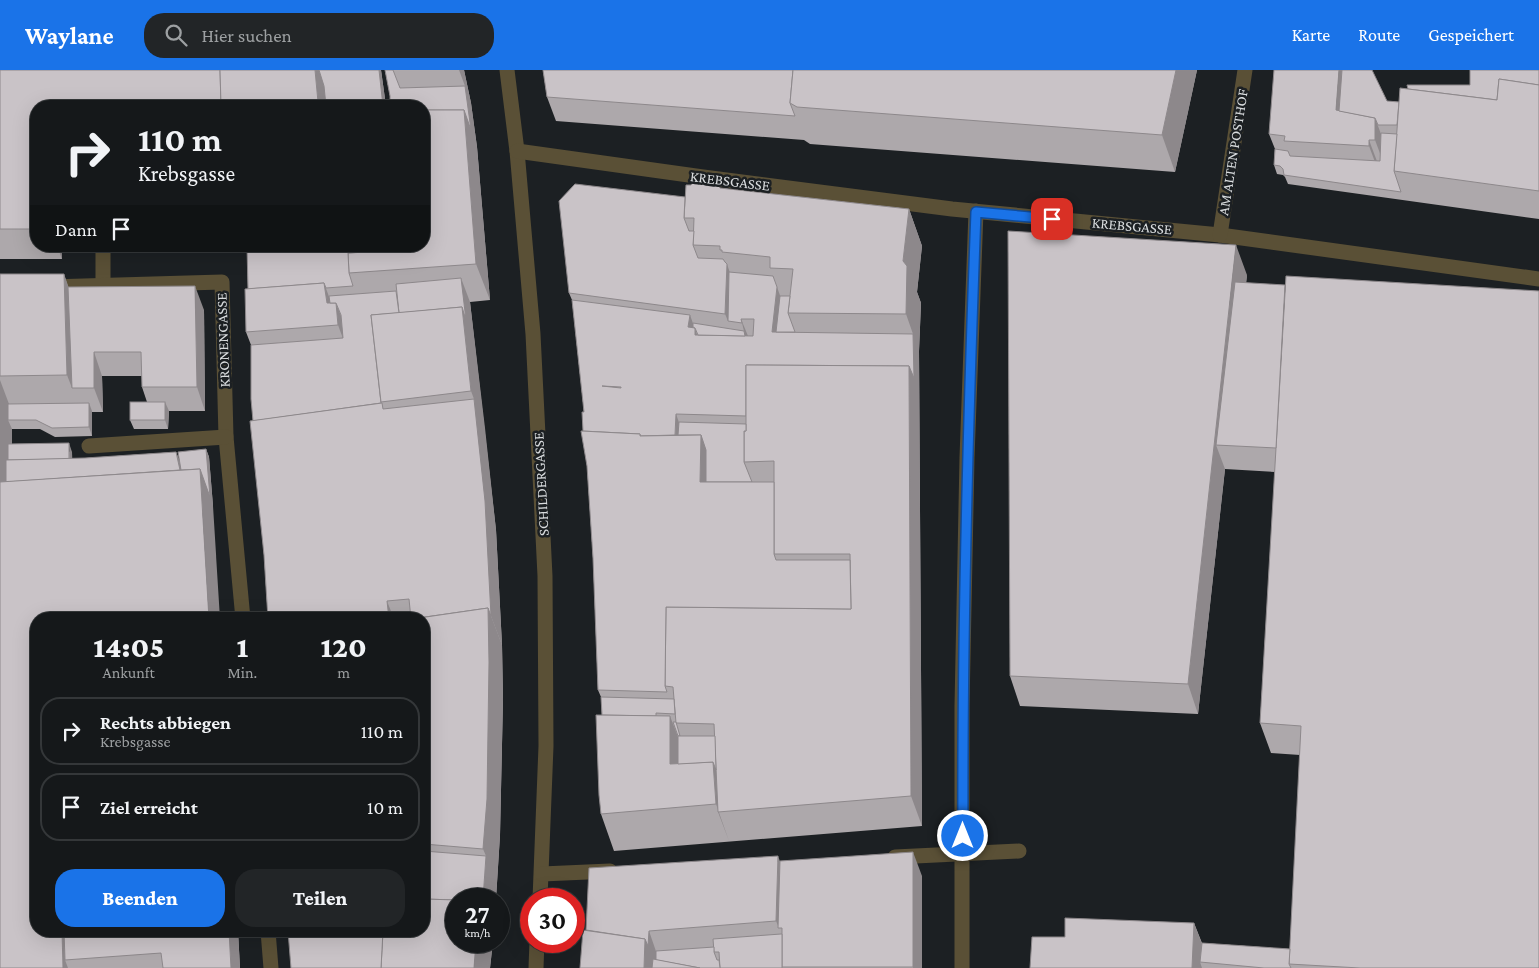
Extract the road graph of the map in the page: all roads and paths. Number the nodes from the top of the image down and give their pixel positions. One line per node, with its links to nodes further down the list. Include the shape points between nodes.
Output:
1 (507, 70): 3 (street, SCHILDERGASSE)
2 (1245, 70): 5 (street, AM ALTEN POSTHOF)
3 (516, 151): 4 (street, KREBSGASSE); 17 (street, SCHILDERGASSE, via 533,334 545,576 546,746)
4 (976, 212): 5 (street, KREBSGASSE); 14 (street, via 962,706)
5 (1220, 235): 7 (street, KREBSGASSE)
6 (103, 252): 8 (street)
7 (1539, 279)
8 (104, 285): 9 (street, KRONENGASSE); 10 (street, KRONENGASSE, via 222,282)
9 (36, 287)
10 (226, 437): 11 (street); 12 (street, KRONENGASSE)
11 (89, 446)
12 (242, 612)
13 (1019, 851): 14 (street)
14 (963, 854): 15 (street); 23 (street)
15 (881, 858)
16 (621, 871): 17 (street)
17 (542, 874): 18 (street, SCHILDERGASSE)
18 (541, 888)
19 (268, 937): 21 (street)
20 (537, 953): 22 (street)
21 (271, 968)
22 (536, 968)
23 (962, 968)

